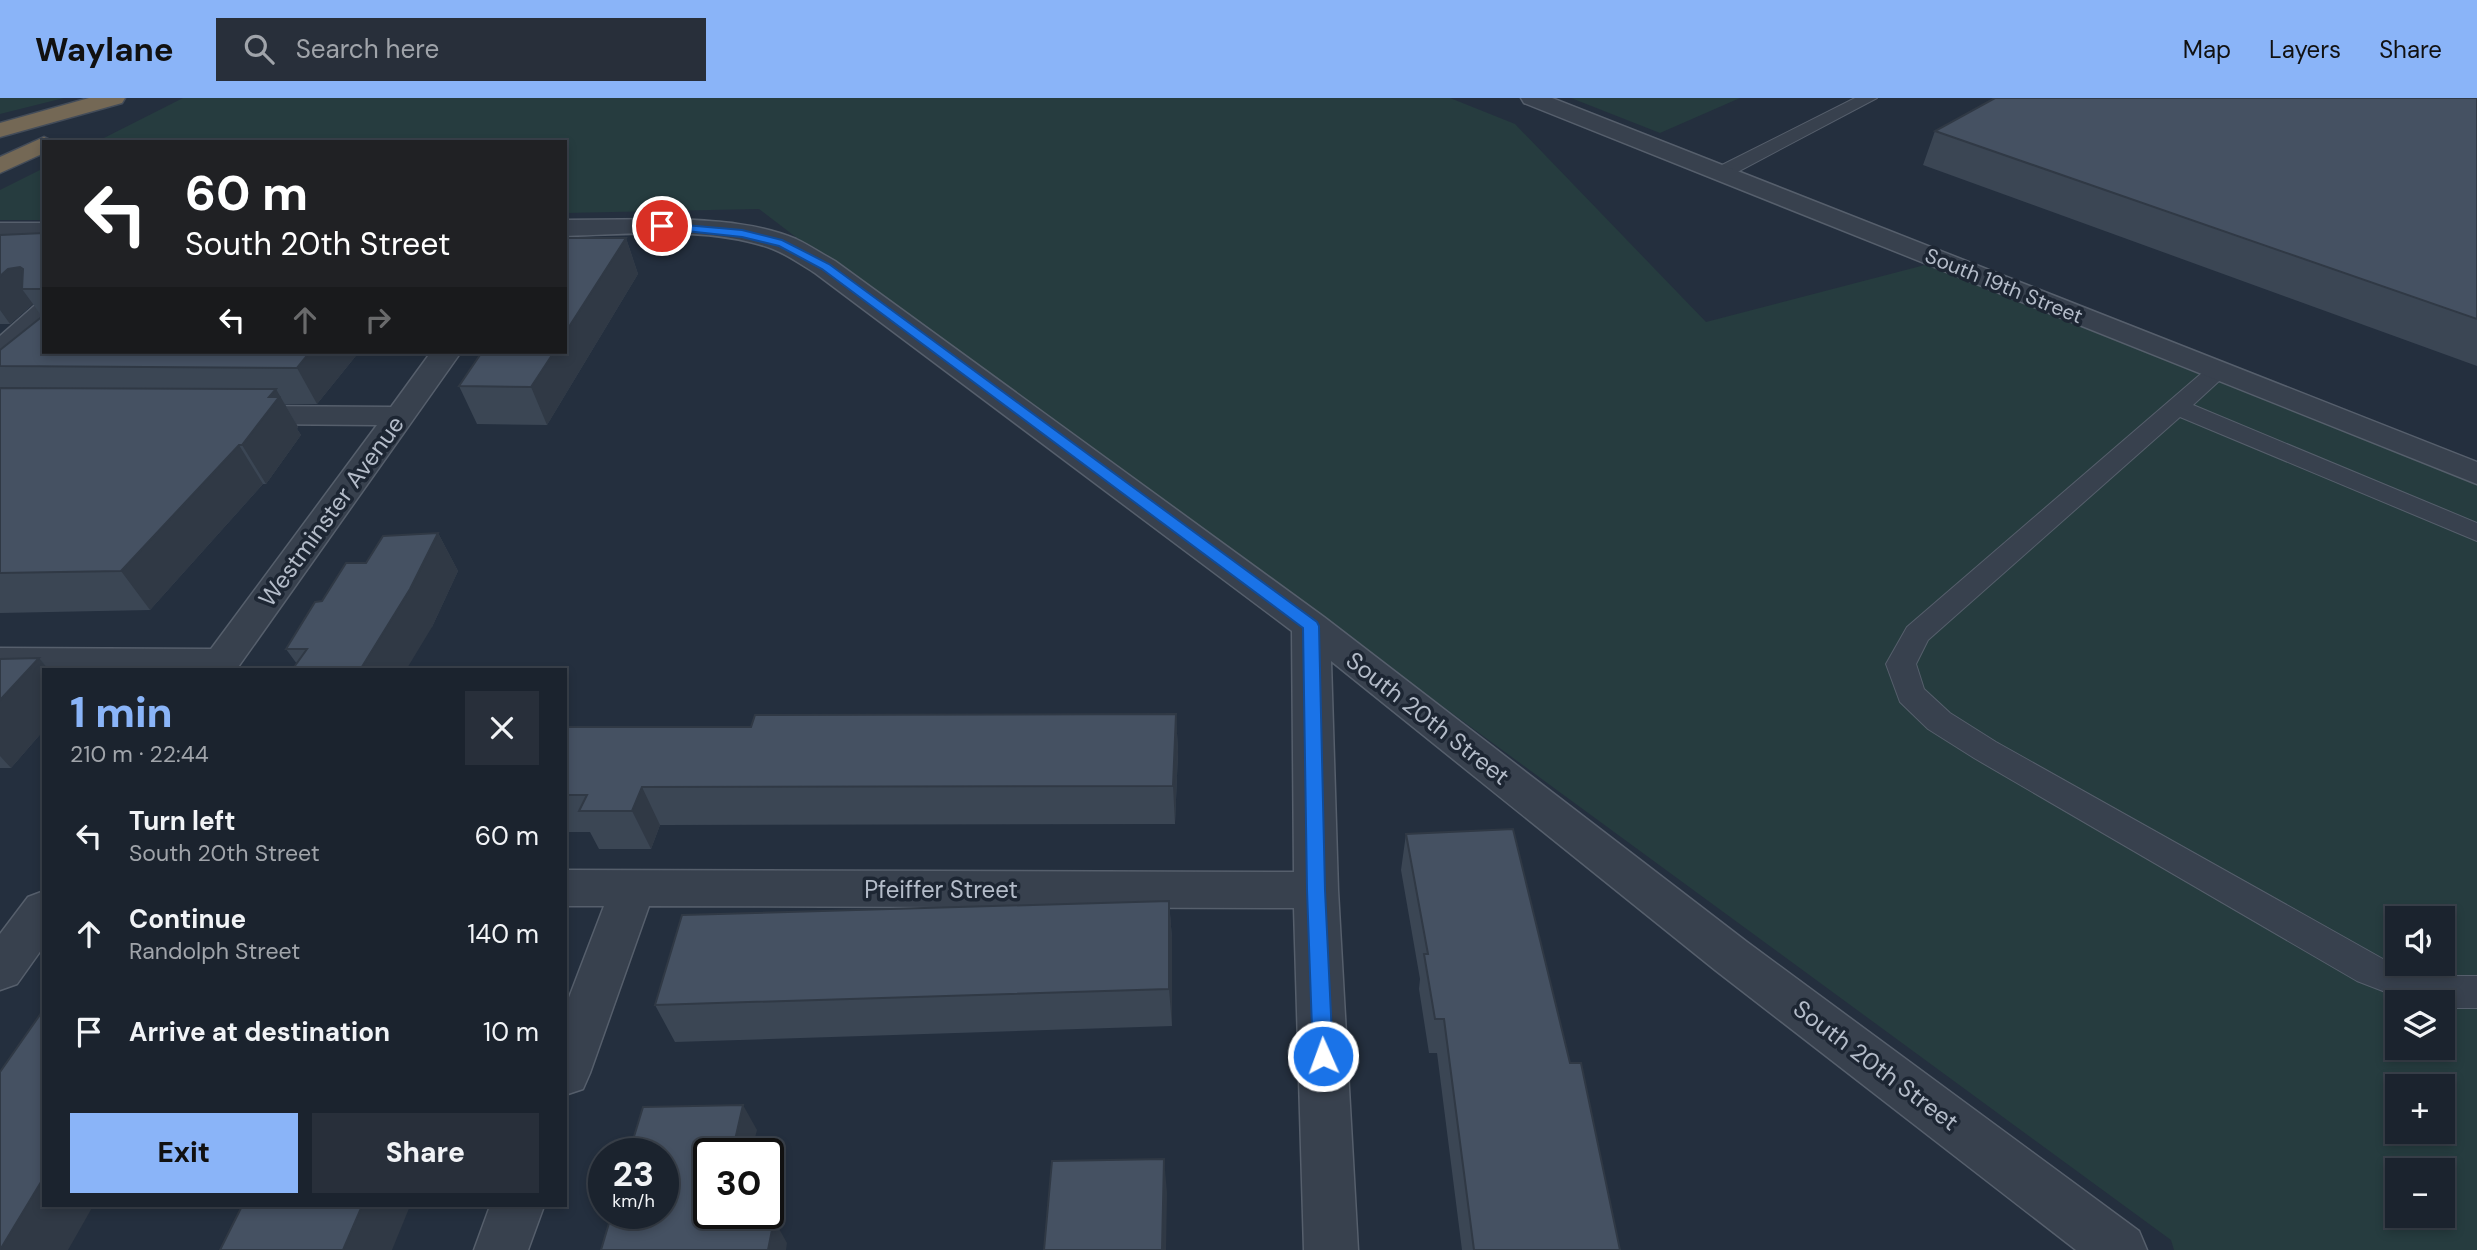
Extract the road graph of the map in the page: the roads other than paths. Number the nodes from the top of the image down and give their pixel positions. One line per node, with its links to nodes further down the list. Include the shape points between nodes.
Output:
1 (114, 98): 5 (highway)
2 (135, 98): 6 (highway)
3 (1532, 98): 9 (street, South 19th Street)
4 (1868, 98): 9 (lane)
5 (0, 130)
6 (52, 140)
7 (42, 145): 8 (highway)
8 (0, 166)
9 (1721, 173): 16 (street, South 19th Street)
10 (567, 228): 22 (street, South 20th Street, via 662,226 782,243 825,267)
11 (0, 231): 12 (street)
12 (42, 231)
13 (42, 314): 14 (street)
14 (0, 352)
15 (445, 354): 19 (street, Westminster Avenue)
16 (2212, 369): 17 (lane); 20 (street, South 19th Street)
17 (2177, 407): 21 (lane); 30 (lane, via 1917,634 1901,664 1911,694 1938,721 1985,750 2371,970 2428,992)
18 (206, 415): 19 (street)
19 (399, 416): 24 (street, Westminster Avenue)
20 (2477, 474)
21 (2477, 533)
22 (1311, 626): 27 (street); 35 (street, South 20th Street, via 1731,956)
23 (0, 661): 24 (street)
24 (219, 666)
25 (567, 888): 26 (street, Pfeiffer Street)
26 (633, 889): 27 (street, Pfeiffer Street); 31 (street)
27 (1316, 890): 34 (street)
28 (42, 913): 29 (street)
29 (0, 970)
30 (2477, 992)
31 (567, 1068)
32 (517, 1207): 33 (street)
33 (501, 1250)
34 (1331, 1250)
35 (2120, 1250)

